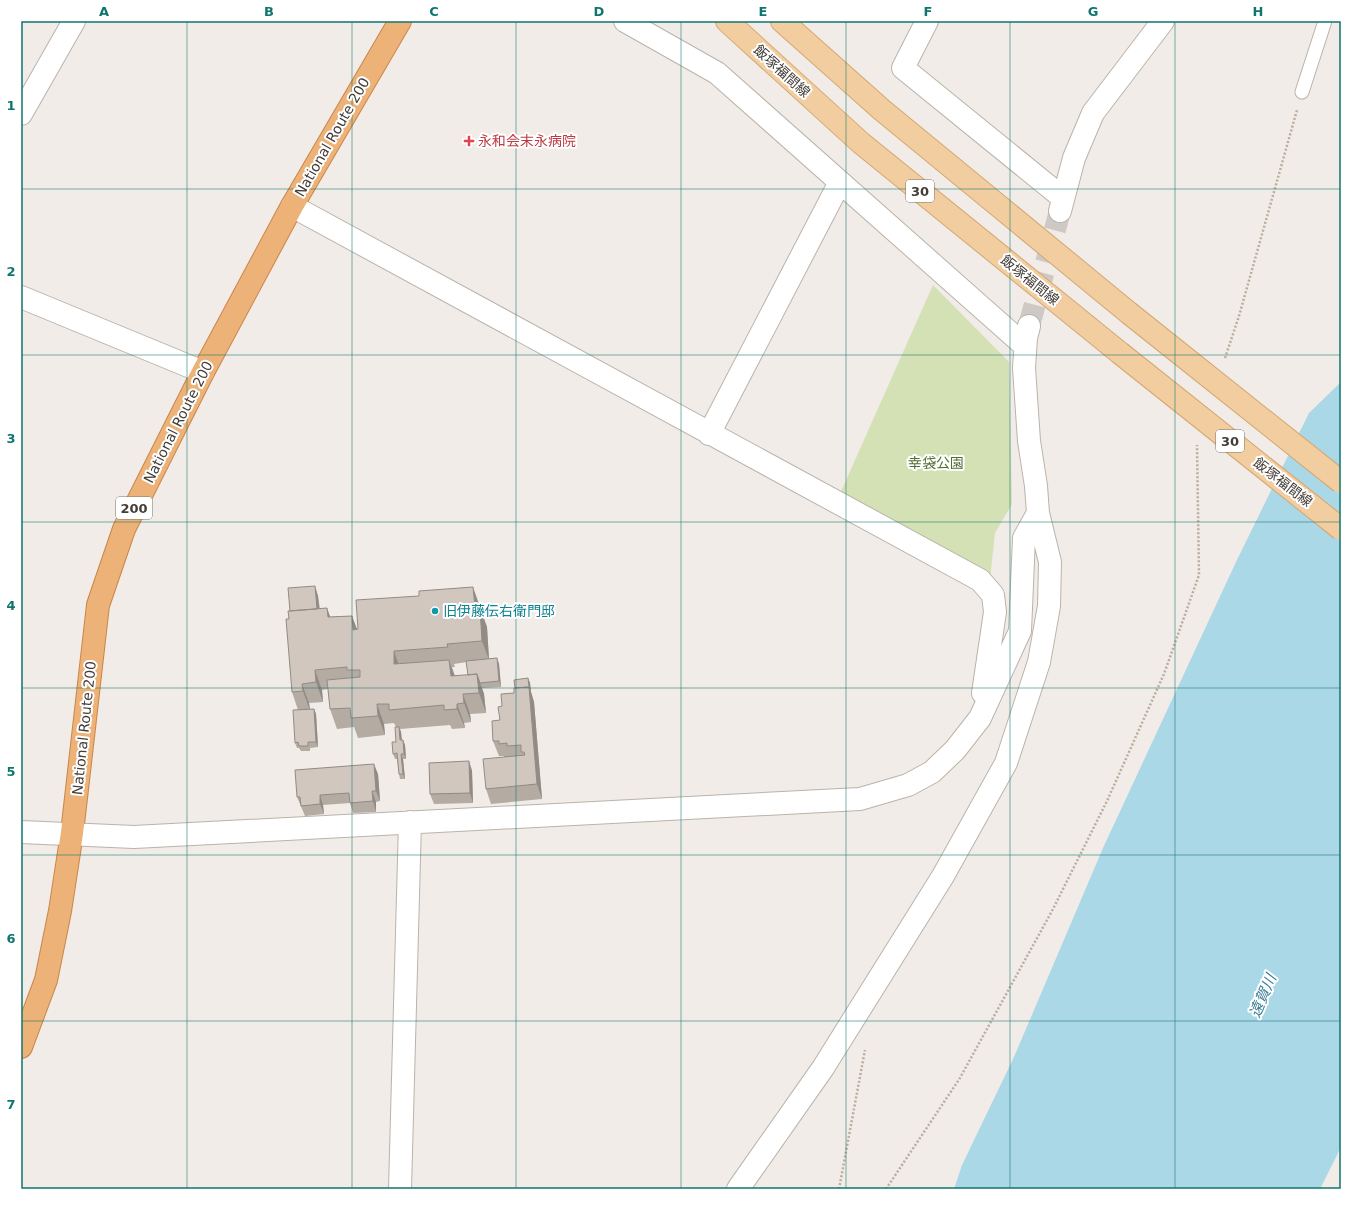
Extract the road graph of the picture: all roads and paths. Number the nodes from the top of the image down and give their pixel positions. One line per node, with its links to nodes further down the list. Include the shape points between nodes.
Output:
1 (74, 21): 10 (street)
2 (400, 21): 12 (highway, National Route 200 / 200)
3 (625, 21): 11 (street, via 717,73)
4 (727, 21): 20 (main road, 飯塚福間線 / 30, bridge, via 862,143)
5 (782, 21): 18 (main road, 30, bridge, via 882,110 1129,313)
6 (927, 21): 7 (street, via 903,68 1062,204 1074,158 1093,113)
7 (1163, 21)
8 (1325, 21): 9 (lane)
9 (1302, 92): 14 (path)
10 (21, 114)
11 (840, 182): 16 (street); 19 (street, via 1028,336 1024,368 1029,441)
12 (292, 206): 15 (highway, National Route 200 / 200); 16 (street)
13 (21, 297): 15 (street)
14 (1224, 362)
15 (203, 372): 24 (highway, National Route 200 / 200, via 124,529 98,605)
16 (709, 434): 21 (street, via 980,580 993,595 995,612)
17 (1199, 437): 30 (path, via 1199,576 1164,674 1108,801 1053,909 960,1078)
18 (1341, 482)
19 (1038, 513): 21 (street, via 1024,538 1020,631); 28 (street, via 1050,562 1049,606 1039,662 1006,763 944,876 823,1068)
20 (1341, 529)
21 (980, 718): 22 (street, via 955,750 932,772 908,785 860,799)
22 (410, 822): 24 (street, via 134,836); 27 (street)
23 (21, 832): 24 (street)
24 (72, 834): 26 (highway, National Route 200 / 200, via 46,980)
25 (866, 1045): 29 (path)
26 (21, 1047)
27 (400, 1189)
28 (738, 1189)
29 (839, 1189)
30 (886, 1189)

